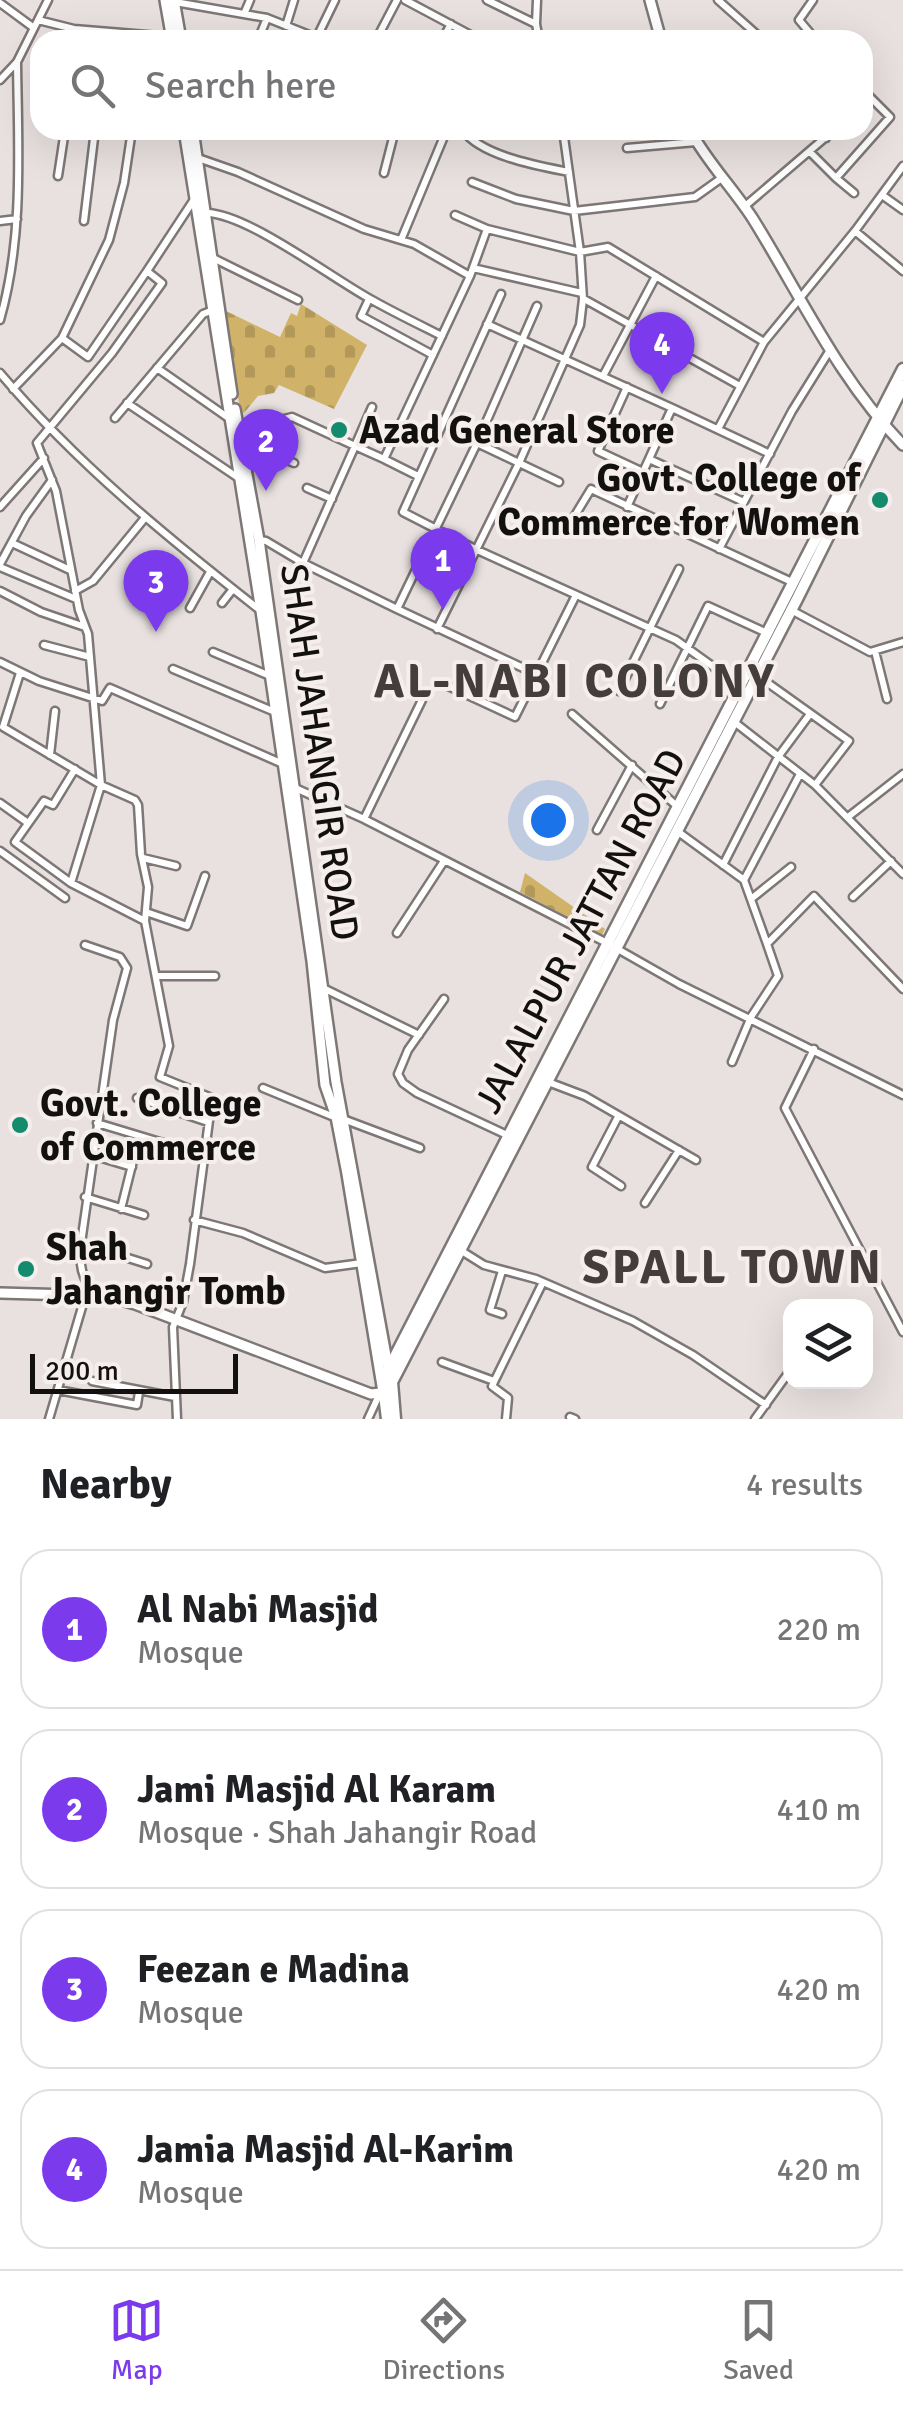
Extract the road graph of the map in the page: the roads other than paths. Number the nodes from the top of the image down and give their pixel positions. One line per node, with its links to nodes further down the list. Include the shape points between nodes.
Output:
1 (171, 0): 14 (street); 24 (street)
2 (250, 0): 15 (street)
3 (294, 0): 20 (street)
4 (335, 0): 27 (street)
5 (397, 0): 28 (street)
6 (405, 0): 18 (street)
7 (488, 0): 19 (street)
8 (537, 0): 19 (street)
9 (650, 0): 32 (street)
10 (718, 0): 33 (street)
11 (813, 0): 34 (street, via 799,20)
12 (46, 1): 17 (street)
13 (0, 3): 17 (street)
14 (200, 4): 15 (street)
15 (245, 12): 16 (street)
16 (267, 18): 20 (street); 25 (street)
17 (36, 24): 21 (street); 22 (street)
18 (451, 24): 29 (street); 30 (street)
19 (536, 24): 31 (street)
20 (286, 26): 26 (street)
21 (74, 29): 23 (street)
22 (33, 30)
23 (108, 30)
24 (173, 30)
25 (262, 30)
26 (296, 30)
27 (323, 30)
28 (381, 30)
29 (448, 30)
30 (462, 30)
31 (537, 30)
32 (658, 30)
33 (751, 30)
34 (808, 30)
35 (30, 37): 36 (street)
36 (18, 62): 37 (street); 70 (street)
37 (0, 80)
38 (873, 103): 39 (street, via 890,118)
39 (873, 137)
40 (63, 140): 58 (street)
41 (94, 140): 71 (street)
42 (130, 140): 94 (street, via 109,240)
43 (186, 140): 64 (street, SHAH JAHANGIR ROAD)
44 (195, 140): 54 (street, SHAH JAHANGIR ROAD)
45 (392, 140): 57 (street)
46 (443, 140): 75 (street)
47 (476, 140): 56 (street, via 520,161)
48 (565, 140): 56 (street)
49 (824, 140): 53 (street)
50 (870, 140): 60 (street)
51 (696, 142): 52 (street); 59 (street)
52 (627, 148)
53 (810, 152): 60 (street); 65 (street)
54 (198, 158): 68 (street, SHAH JAHANGIR ROAD); 75 (street)
55 (903, 166): 63 (street)
56 (569, 172): 67 (street)
57 (384, 173)
58 (58, 176)
59 (723, 177): 65 (street); 67 (street, via 696,197)
60 (836, 178): 62 (street)
61 (472, 182): 67 (street)
62 (854, 193)
63 (882, 195): 66 (street); 74 (street)
64 (195, 198): 79 (street); 89 (street, SHAH JAHANGIR ROAD)
65 (744, 207): 85 (street)
66 (903, 210)
67 (574, 211): 76 (street)
68 (206, 213): 77 (street, SHAH JAHANGIR ROAD); 86 (street, via 260,233)
69 (456, 214): 73 (street)
70 (18, 219): 72 (street); 90 (street)
71 (84, 220)
72 (0, 221)
73 (486, 229): 76 (street); 78 (street)
74 (855, 231): 80 (street); 85 (street)
75 (401, 240): 81 (street)
76 (580, 252): 82 (street, via 608,247); 84 (street)
77 (213, 258): 87 (street); 116 (street, SHAH JAHANGIR ROAD)
78 (474, 268): 81 (street); 84 (street)
79 (147, 271): 94 (street, via 88,356); 114 (street, via 162,283)
80 (903, 271)
81 (470, 276): 93 (street)
82 (656, 276): 92 (street); 96 (street)
83 (502, 294): 91 (street)
84 (583, 296): 92 (street); 99 (street, via 580,325)
85 (798, 296): 96 (street); 97 (street)
86 (370, 299): 93 (street); 98 (street, via 360,316)
87 (298, 300)
88 (537, 306): 95 (street)
89 (213, 310): 100 (street); 112 (street, SHAH JAHANGIR ROAD)
90 (0, 320)
91 (487, 324): 95 (street); 128 (street)
92 (630, 325): 103 (street); 104 (street)
93 (442, 336): 98 (street)
94 (62, 338): 107 (street)
95 (524, 340): 99 (street); 117 (street)
96 (764, 342): 104 (street)
97 (830, 350): 113 (street); 121 (street)
98 (433, 355): 123 (street)
99 (565, 358): 103 (street); 126 (street)
100 (157, 368): 108 (street); 112 (street)
101 (903, 369): 113 (main road, JALALPUR JATTAN ROAD)
102 (0, 373): 107 (street)
103 (602, 376): 106 (street)
104 (740, 386): 115 (street)
105 (903, 386): 113 (main road, JALALPUR JATTAN ROAD)
106 (627, 387): 110 (street); 127 (street, via 598,451)
107 (13, 388): 114 (street)
108 (128, 403): 111 (street); 130 (street)
109 (372, 407): 120 (street)
110 (672, 408): 115 (street); 124 (street)
111 (115, 418)
112 (231, 419): 130 (street, SHAH JAHANGIR ROAD)
113 (880, 423): 118 (street); 149 (main road, JALALPUR JATTAN ROAD); 154 (main road, JALALPUR JATTAN ROAD)
114 (50, 429): 122 (street, via 37,443); 138 (street)
115 (718, 429): 121 (street)
116 (239, 431): 119 (street, SHAH JAHANGIR ROAD); 120 (street, via 292,418)
117 (477, 443): 126 (street); 139 (street)
118 (903, 445)
119 (242, 446): 125 (street); 140 (street, SHAH JAHANGIR ROAD)
120 (355, 446): 123 (street); 133 (street)
121 (770, 454): 134 (street)
122 (44, 458): 129 (street); 136 (street)
123 (384, 459): 128 (street)
124 (649, 459): 127 (street); 134 (street)
125 (294, 463)
126 (519, 463): 131 (street); 142 (street)
127 (643, 472): 135 (street)
128 (418, 476): 139 (street, via 403,512)
129 (52, 479): 141 (street); 147 (street)
130 (240, 480): 158 (street, SHAH JAHANGIR ROAD)
131 (558, 482)
132 (307, 488): 133 (street)
133 (332, 500): 144 (street)
134 (744, 502): 143 (street)
135 (627, 507): 137 (street, via 588,489); 143 (street)
136 (0, 508)
137 (574, 516)
138 (144, 519): 148 (street); 153 (street)
139 (435, 528): 142 (street); 157 (street)
140 (258, 540): 144 (street); 196 (street, SHAH JAHANGIR ROAD)
141 (12, 543): 145 (street); 147 (street)
142 (475, 549): 152 (street); 161 (street)
143 (719, 549): 149 (street)
144 (303, 563): 157 (street)
145 (0, 566): 153 (street)
146 (678, 569): 160 (street)
147 (72, 571): 153 (street)
148 (210, 572): 150 (street); 156 (street)
149 (795, 584): 154 (main road, JALALPUR JATTAN ROAD)
150 (233, 589): 155 (street); 158 (street)
151 (0, 591): 159 (street)
152 (576, 595): 160 (street); 172 (street)
153 (76, 596): 159 (street)
154 (792, 602): 162 (main road, JALALPUR JATTAN ROAD); 166 (street); 173 (main road, JALALPUR JATTAN ROAD)
155 (222, 603)
156 (190, 608)
157 (397, 609): 161 (street)
158 (261, 612): 174 (street, SHAH JAHANGIR ROAD)
159 (86, 628): 168 (street)
160 (650, 628): 165 (street); 177 (street)
161 (436, 629): 172 (street)
162 (768, 634): 165 (street, via 708,606); 176 (main road, JALALPUR JATTAN ROAD)
163 (903, 642): 166 (street)
164 (44, 645): 168 (street)
165 (689, 648): 176 (street); 181 (street)
166 (874, 650): 179 (street)
167 (213, 652): 174 (street)
168 (90, 656): 178 (street)
169 (0, 662): 171 (street)
170 (174, 669): 183 (street)
171 (20, 674): 178 (street); 187 (street, via 2,727)
172 (536, 674): 175 (street, via 514,717)
173 (757, 675): 184 (main road, JALALPUR JATTAN ROAD); 186 (street)
174 (270, 676): 183 (street, SHAH JAHANGIR ROAD)
175 (446, 685)
176 (741, 686): 184 (main road, JALALPUR JATTAN ROAD)
177 (619, 691)
178 (92, 697): 189 (street, via 103,701 110,688); 194 (street)
179 (887, 699)
180 (422, 700): 200 (street)
181 (660, 704)
182 (54, 712): 187 (street)
183 (276, 712): 189 (street, SHAH JAHANGIR ROAD)
184 (734, 712): 188 (street); 198 (main road, JALALPUR JATTAN ROAD); 203 (main road, JALALPUR JATTAN ROAD)
185 (572, 714): 190 (street)
186 (810, 714): 188 (street); 195 (street, via 849,741)
187 (50, 755): 191 (street)
188 (778, 757): 192 (street); 208 (street)
189 (284, 764): 196 (street, SHAH JAHANGIR ROAD)
190 (632, 765): 198 (street); 202 (street)
191 (75, 770): 194 (street); 201 (street, via 53,805 44,802)
192 (800, 774): 195 (street); 213 (street)
193 (903, 774): 199 (street)
194 (101, 785): 205 (street, via 136,802); 214 (street)
195 (815, 785): 199 (street)
196 (291, 787): 200 (street); 226 (street)
197 (0, 803): 201 (street)
198 (679, 808): 215 (main road, JALALPUR JATTAN ROAD)
199 (848, 816): 207 (street)
200 (364, 819): 206 (street)
201 (28, 823): 214 (street, via 16,842)
202 (597, 830)
203 (678, 831): 208 (street); 215 (main road, JALALPUR JATTAN ROAD)
204 (0, 852): 217 (street)
205 (142, 858): 209 (street); 219 (street)
206 (444, 861): 220 (street); 223 (street)
207 (891, 861): 211 (street); 216 (street)
208 (724, 864): 213 (street)
209 (176, 866)
210 (791, 867): 218 (street)
211 (903, 874)
212 (205, 876): 219 (street, via 187,926)
213 (744, 880): 218 (street)
214 (71, 883): 219 (street)
215 (642, 888): 223 (main road, JALALPUR JATTAN ROAD)
216 (854, 896)
217 (65, 898)
218 (751, 898): 221 (street)
219 (145, 916): 224 (street)
220 (398, 933)
221 (767, 944): 227 (street, via 814,896); 229 (street, via 778,976)
222 (85, 945): 240 (street, via 120,958 127,968)
223 (612, 945): 229 (street); 233 (main road, JALALPUR JATTAN ROAD); 241 (main road, JALALPUR JATTAN ROAD)
224 (156, 976): 225 (street); 239 (street, via 169,1046 160,1077 211,1096)
225 (215, 976)
226 (319, 987): 230 (street); 238 (street, via 325,1084)
227 (903, 988)
228 (444, 999): 230 (street)
229 (751, 1017): 231 (street); 232 (street)
230 (419, 1034): 241 (street, via 400,1064 404,1083)
231 (814, 1049): 235 (street); 267 (street, via 785,1108)
232 (732, 1062)
233 (546, 1081): 237 (street); 249 (main road, JALALPUR JATTAN ROAD)
234 (263, 1088): 238 (street)
235 (903, 1095)
236 (137, 1098): 239 (street)
237 (618, 1116): 243 (street); 250 (street, via 592,1166)
238 (339, 1118): 242 (street); 258 (street); 272 (street)
239 (208, 1122): 246 (street)
240 (97, 1123): 245 (street); 246 (street)
241 (508, 1136): 249 (main road, JALALPUR JATTAN ROAD)
242 (420, 1148)
243 (679, 1150): 247 (street); 252 (street)
244 (135, 1153): 248 (street)
245 (92, 1155): 248 (street); 251 (street)
246 (203, 1155): 255 (street)
247 (696, 1160)
248 (132, 1167): 253 (street)
249 (488, 1184): 257 (main road, JALALPUR JATTAN ROAD); 272 (main road, JALALPUR JATTAN ROAD)
250 (621, 1186)
251 (85, 1197): 253 (street); 256 (street)
252 (644, 1204)
253 (121, 1208): 254 (street)
254 (144, 1215)
255 (194, 1220): 258 (street, via 326,1268); 266 (street)
256 (81, 1243): 259 (street); 263 (street, via 83,1278)
257 (459, 1250): 260 (street); 272 (main road, JALALPUR JATTAN ROAD)
258 (362, 1263): 272 (street)
259 (147, 1264)
260 (502, 1271): 261 (street); 265 (street, via 490,1310)
261 (543, 1282): 270 (street); 276 (street, via 634,1321)
262 (0, 1293): 264 (street)
263 (97, 1296): 264 (street); 266 (street)
264 (85, 1297): 273 (street)
265 (502, 1314)
266 (178, 1319): 272 (street); 275 (street)
267 (903, 1332)
268 (442, 1362): 270 (street)
269 (92, 1381): 274 (street)
270 (494, 1381): 282 (street, via 508,1398)
271 (783, 1381): 276 (street)
272 (387, 1386): 279 (street); 280 (main road); 281 (main road)
273 (58, 1390): 274 (street, via 134,1405); 277 (street)
274 (140, 1392): 275 (street)
275 (175, 1397): 278 (street)
276 (766, 1405): 283 (street)
277 (52, 1419)
278 (178, 1419)
279 (368, 1419)
280 (387, 1419)
281 (395, 1419)
282 (506, 1419)
283 (755, 1419)

